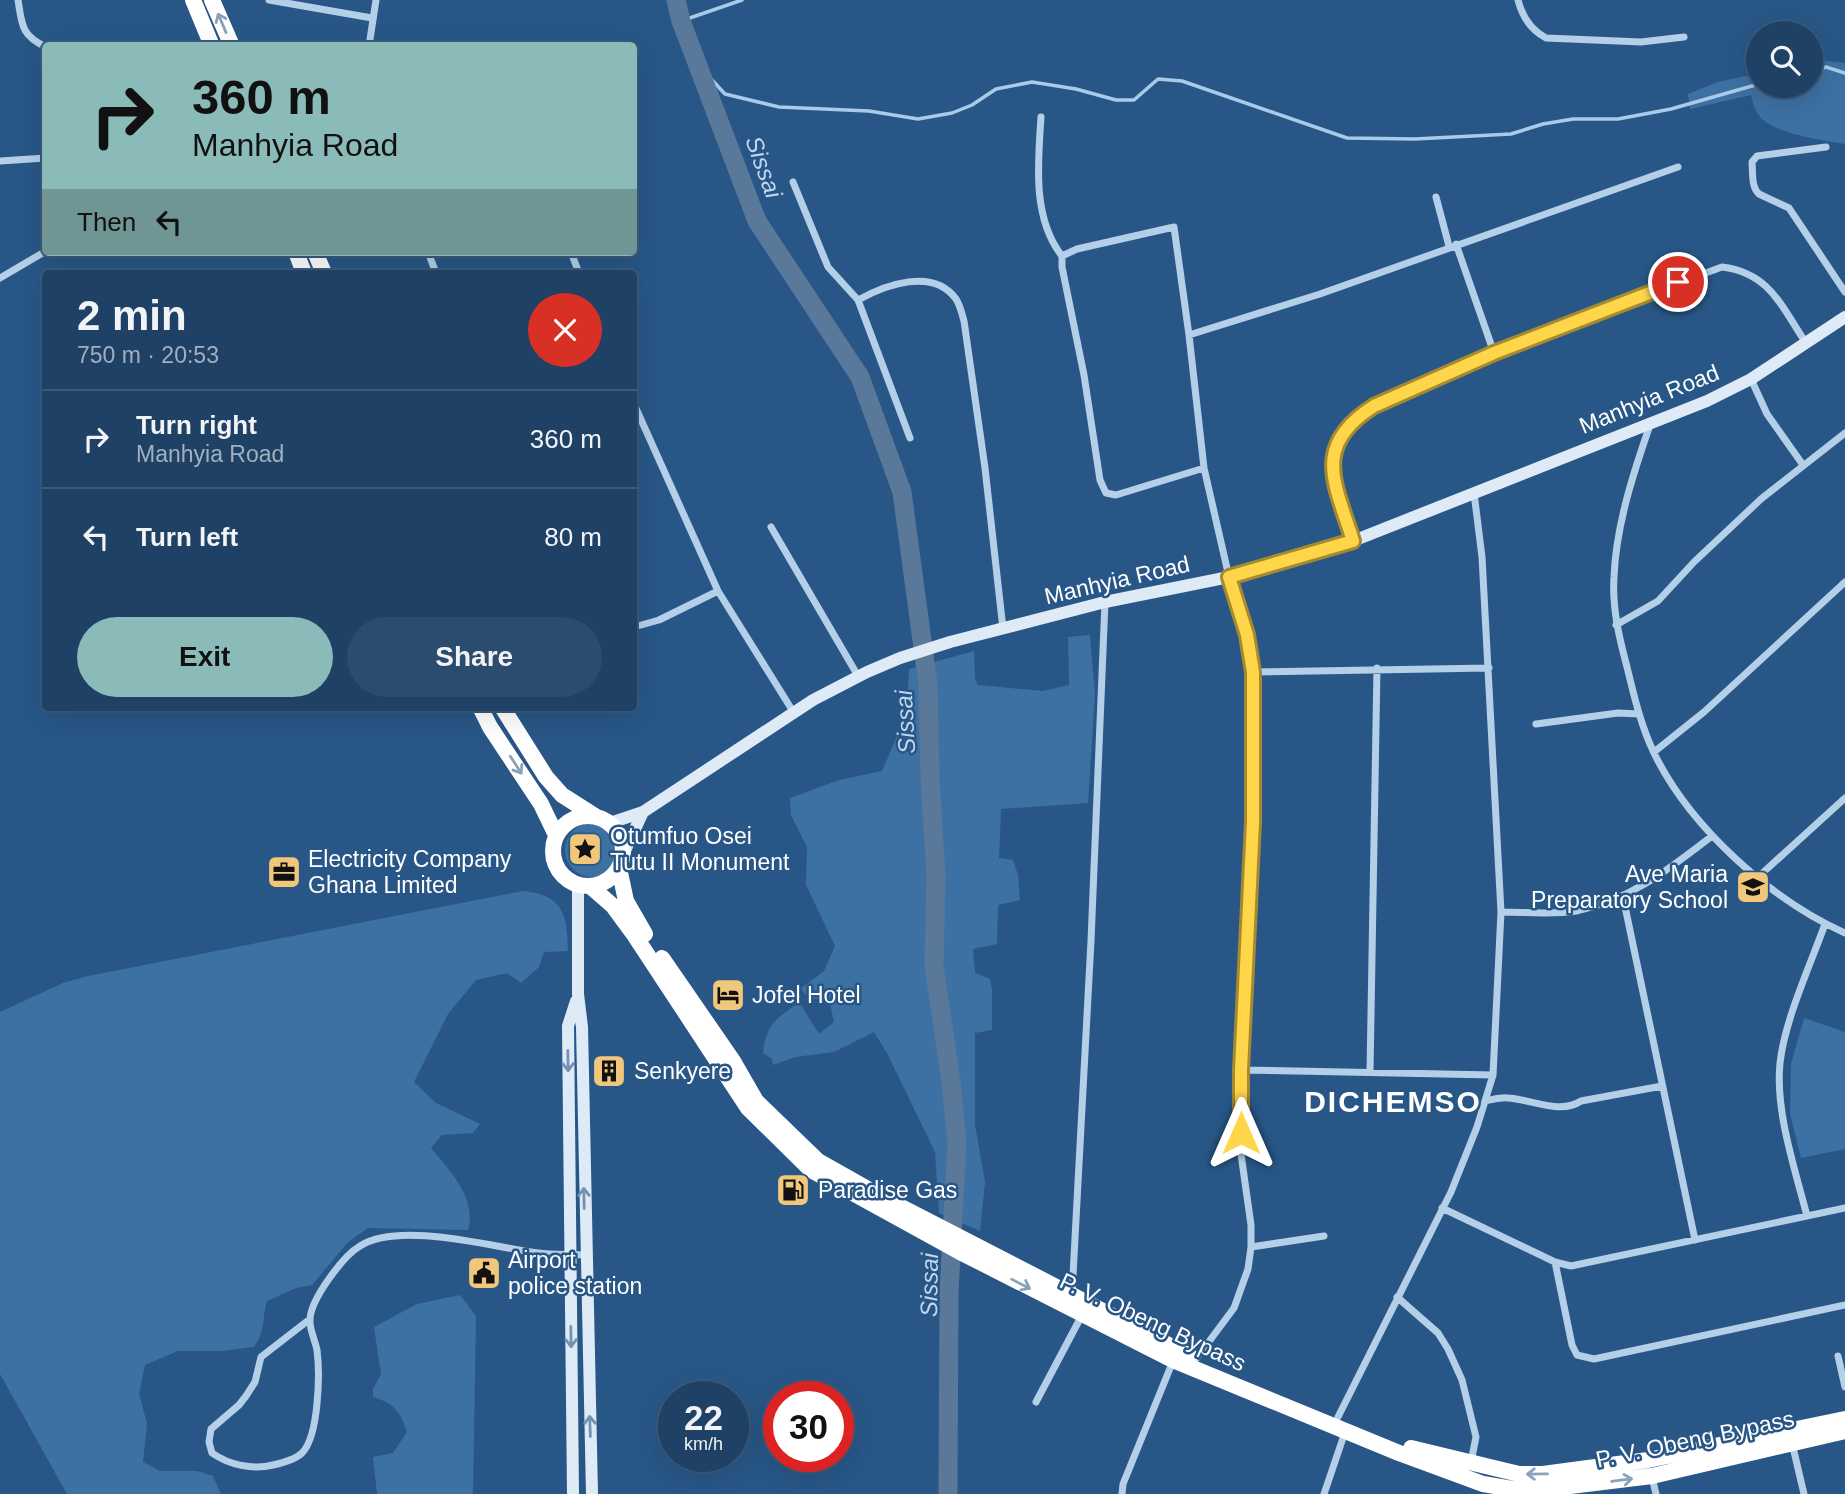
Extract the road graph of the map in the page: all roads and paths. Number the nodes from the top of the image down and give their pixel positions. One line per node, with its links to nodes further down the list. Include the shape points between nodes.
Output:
1 (18, 0): 12 (street, via 23,28 30,40)
2 (193, 0): 9 (highway)
3 (212, 0): 10 (highway, one-way to 3)
4 (269, 0): 7 (street)
5 (376, 0): 7 (street)
6 (1518, 0): 8 (street, via 1534,32 1546,38 1641,42)
7 (372, 18): 11 (street)
8 (1684, 37)
9 (210, 42)
10 (230, 42)
11 (369, 42)
12 (42, 45)
13 (1041, 117): 22 (street, via 1040,195 1053,244)
14 (1826, 147): 24 (street, via 1756,156 1752,162 1754,184 1759,194 1789,208)
15 (42, 158): 16 (street)
16 (0, 161)
17 (1678, 166): 20 (street)
18 (793, 182): 25 (street, via 828,267)
19 (1436, 197): 20 (street)
20 (1453, 245): 27 (street); 29 (street)
21 (42, 253): 23 (street)
22 (1062, 256): 27 (street, via 1174,228); 36 (street, via 1100,480 1106,493 1116,495)
23 (0, 278)
24 (1845, 292)
25 (858, 300): 34 (street); 46 (street, via 912,281 943,288 957,300 983,454)
26 (1845, 317): 28 (main road, Manhyia Road)
27 (1189, 335): 36 (street)
28 (1806, 343): 29 (street, via 1766,285 1742,270 1722,267); 30 (main road, Manhyia Road)
29 (1494, 353): 39 (street, via 1374,406 1342,433 1331,465)
30 (1751, 379): 32 (main road, Manhyia Road); 35 (street, via 1767,414)
31 (637, 411): 42 (street)
32 (1652, 422): 37 (main road, Manhyia Road); 44 (street, via 1617,546 1613,579)
33 (1845, 433): 35 (street)
34 (911, 438)
35 (1803, 465): 44 (street, via 1761,499 1658,601)
36 (1204, 468): 40 (street)
37 (1474, 493): 39 (main road, Manhyia Road); 48 (street)
38 (771, 527): 50 (street)
39 (1353, 541): 40 (main road, Manhyia Road)
40 (1229, 577): 43 (main road, Manhyia Road); 49 (street)
41 (1845, 582): 56 (street)
42 (718, 591): 45 (street); 53 (street)
43 (1105, 602): 46 (main road, Manhyia Road); 86 (street)
44 (1616, 625): 54 (street)
45 (637, 626)
46 (1003, 629): 50 (main road, Manhyia Road, via 900,658)
47 (1377, 668): 48 (street); 49 (street); 71 (street)
48 (1489, 668): 66 (street)
49 (1253, 672): 70 (street, via 1253,822)
50 (858, 676): 53 (main road, Manhyia Road)
51 (482, 711): 60 (highway, one-way to 60)
52 (509, 711): 59 (highway, via 562,796)
53 (793, 712): 58 (main road, Manhyia Road)
54 (1639, 714): 55 (street); 56 (street)
55 (1536, 724)
56 (1654, 752): 61 (street)
57 (1845, 798): 63 (street)
58 (643, 812): 59 (main road, Manhyia Road); 62 (main road)
59 (602, 820): 60 (highway, via 580,817 566,823); 62 (highway, via 618,833)
60 (556, 835): 64 (highway, via 552,855 558,870 569,881)
61 (1712, 836): 63 (street); 65 (street)
62 (621, 862): 64 (highway, via 610,878); 78 (highway, P. V. Obeng Bypass, via 626,901 635,918 756,1101 818,1161)
63 (1757, 878): 67 (street)
64 (584, 885): 69 (main road); 78 (highway, P. V. Obeng Bypass, via 613,906 748,1108 811,1170)
65 (1623, 897): 66 (street, via 1575,911); 73 (street)
66 (1501, 912): 72 (street)
67 (1825, 924): 68 (street); 77 (street, via 1785,1037 1780,1065 1787,1134)
68 (1845, 933)
69 (578, 994): 83 (main road, one-way to 83, via 568,1027); 84 (main road, one-way to 69)
70 (1241, 1070): 71 (street); 82 (street, via 1241,1154)
71 (1370, 1072): 72 (street)
72 (1493, 1075): 74 (street)
73 (1662, 1086): 74 (street, via 1563,1107 1506,1097); 80 (street)
74 (1485, 1101): 75 (street)
75 (1442, 1208): 85 (street); 87 (street)
76 (1845, 1208): 77 (street)
77 (1807, 1216): 80 (street)
78 (945, 1236): 81 (highway, P. V. Obeng Bypass)
79 (1324, 1236): 82 (street)
80 (1695, 1240): 85 (street, via 1571,1266)
81 (961, 1245): 86 (highway, P. V. Obeng Bypass); 89 (highway, P. V. Obeng Bypass, one-way to 89)
82 (1251, 1247): 93 (street, via 1234,1308)
83 (570, 1254): 84 (street); 90 (street, via 407,1235 380,1239 358,1247 345,1259 319,1295); 103 (main road, one-way to 103)
84 (585, 1255): 104 (main road, one-way to 84)
85 (1555, 1262): 88 (street, via 1572,1345 1577,1355 1594,1359)
86 (1072, 1295): 91 (highway, P. V. Obeng Bypass)
87 (1397, 1297): 97 (street); 100 (street, via 1438,1333 1462,1380 1476,1437)
88 (1845, 1305)
89 (1082, 1315): 91 (highway, P. V. Obeng Bypass); 95 (street)
90 (310, 1320): 90 (street, via 261,1357 246,1396 211,1429 212,1453 246,1466 267,1466 301,1454 313,1429 317,1378)
91 (1176, 1355): 93 (highway, P. V. Obeng Bypass); 97 (highway, P. V. Obeng Bypass); 105 (street)
92 (1838, 1356): 94 (street)
93 (1196, 1359): 97 (highway, P. V. Obeng Bypass)
94 (1845, 1387)
95 (1036, 1402)
96 (1845, 1419): 100 (highway, P. V. Obeng Bypass, one-way to 100, via 1648,1460 1543,1474)
97 (1342, 1424): 100 (highway, P. V. Obeng Bypass); 102 (highway, P. V. Obeng Bypass); 106 (street)
98 (1845, 1431): 99 (highway, P. V. Obeng Bypass)
99 (1792, 1443): 101 (highway, P. V. Obeng Bypass); 108 (street)
100 (1471, 1464)
101 (1652, 1476): 102 (highway, P. V. Obeng Bypass, one-way to 101); 107 (street)
102 (1505, 1491)
103 (573, 1494)
104 (592, 1494)
105 (1122, 1494)
106 (1324, 1494)
107 (1656, 1494)
108 (1804, 1494)

